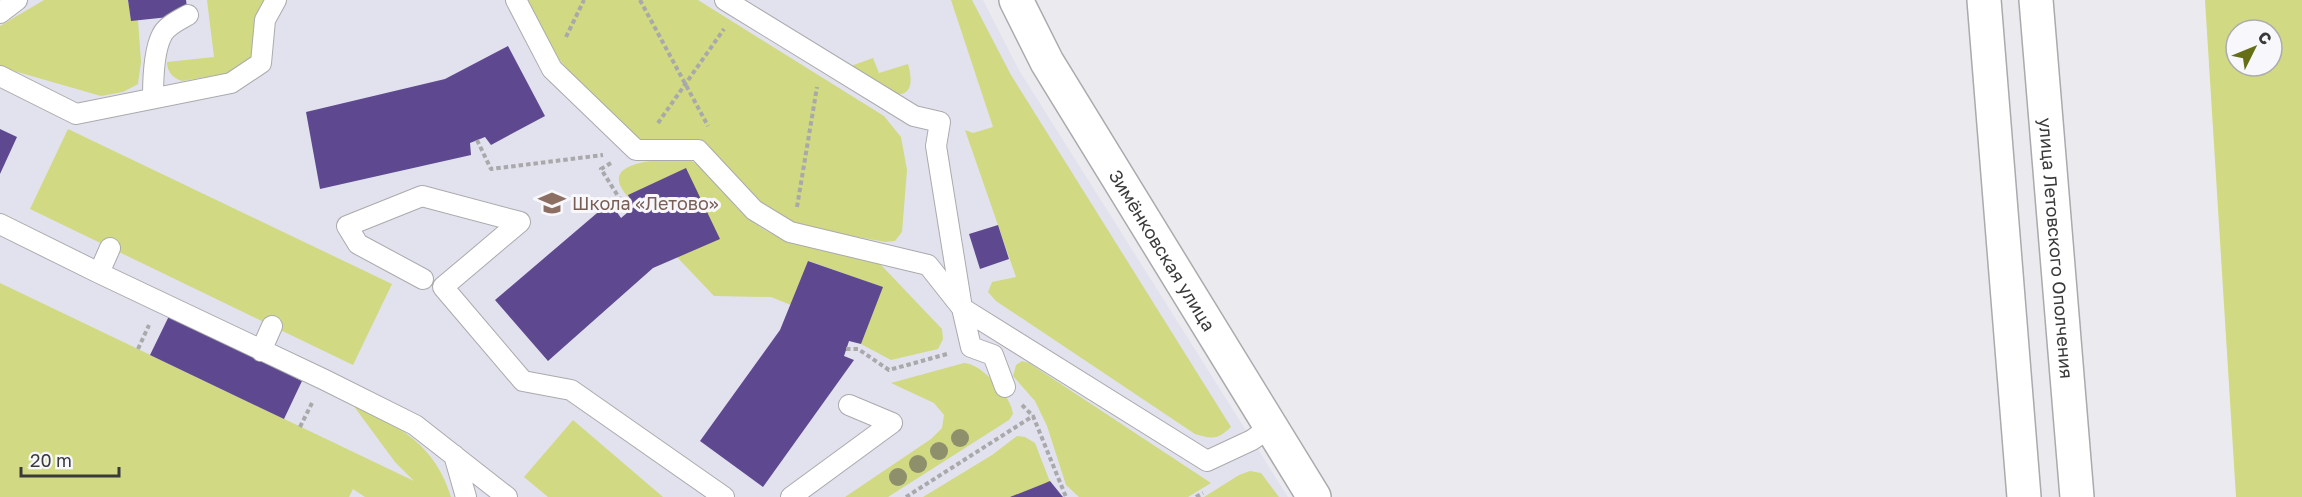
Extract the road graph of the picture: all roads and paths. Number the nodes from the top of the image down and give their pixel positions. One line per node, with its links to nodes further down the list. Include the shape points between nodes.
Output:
1 (17, 0): 10 (lane)
2 (276, 0): 17 (lane, via 265,20 261,63 231,83)
3 (516, 0): 21 (lane, via 552,69)
4 (584, 0): 13 (path)
5 (640, 0): 16 (path)
6 (725, 0): 28 (lane, via 914,116 940,122 936,146)
7 (1016, 0): 40 (main road, Зимёнковская улица, via 1047,62)
8 (1984, 0): 51 (main road)
9 (2036, 0): 52 (main road, улица Летовского Ополчения)
10 (0, 13)
11 (188, 15): 17 (lane, via 162,35 153,69)
12 (730, 20): 16 (path)
13 (561, 47)
14 (819, 75): 23 (path)
15 (0, 76): 17 (lane, via 76,114)
16 (686, 84): 18 (path); 19 (path)
17 (153, 97)
18 (652, 131)
19 (714, 136)
20 (477, 140): 21 (path, via 491,170)
21 (636, 150): 22 (path, via 601,169); 28 (lane, via 698,150 754,210 790,232 928,265)
22 (628, 212)
23 (795, 214)
24 (0, 224): 26 (lane)
25 (110, 248): 26 (lane)
26 (99, 273): 34 (lane)
27 (423, 279): 45 (lane, via 358,244 347,226 422,196 520,222 443,287 523,381 571,390)
28 (962, 308): 31 (lane); 40 (lane, via 1207,461)
29 (150, 322): 32 (path)
30 (272, 326): 34 (lane)
31 (971, 347): 33 (path, via 889,370 858,349); 35 (lane, via 993,355)
32 (138, 349)
33 (846, 349)
34 (261, 351): 41 (lane, via 415,425)
35 (1005, 387): 38 (path)
36 (314, 400): 39 (path)
37 (849, 405): 46 (lane, via 892,423)
38 (1033, 416): 47 (path); 48 (path)
39 (300, 427)
40 (1270, 427): 50 (main road, Зимёнковская улица)
41 (454, 455): 43 (lane); 44 (lane)
42 (1203, 493): 49 (path)
43 (466, 497)
44 (507, 497)
45 (724, 497)
46 (791, 497)
47 (906, 497)
48 (1066, 497)
49 (1196, 497)
50 (1314, 497)
51 (2024, 497)
52 (2078, 497)

